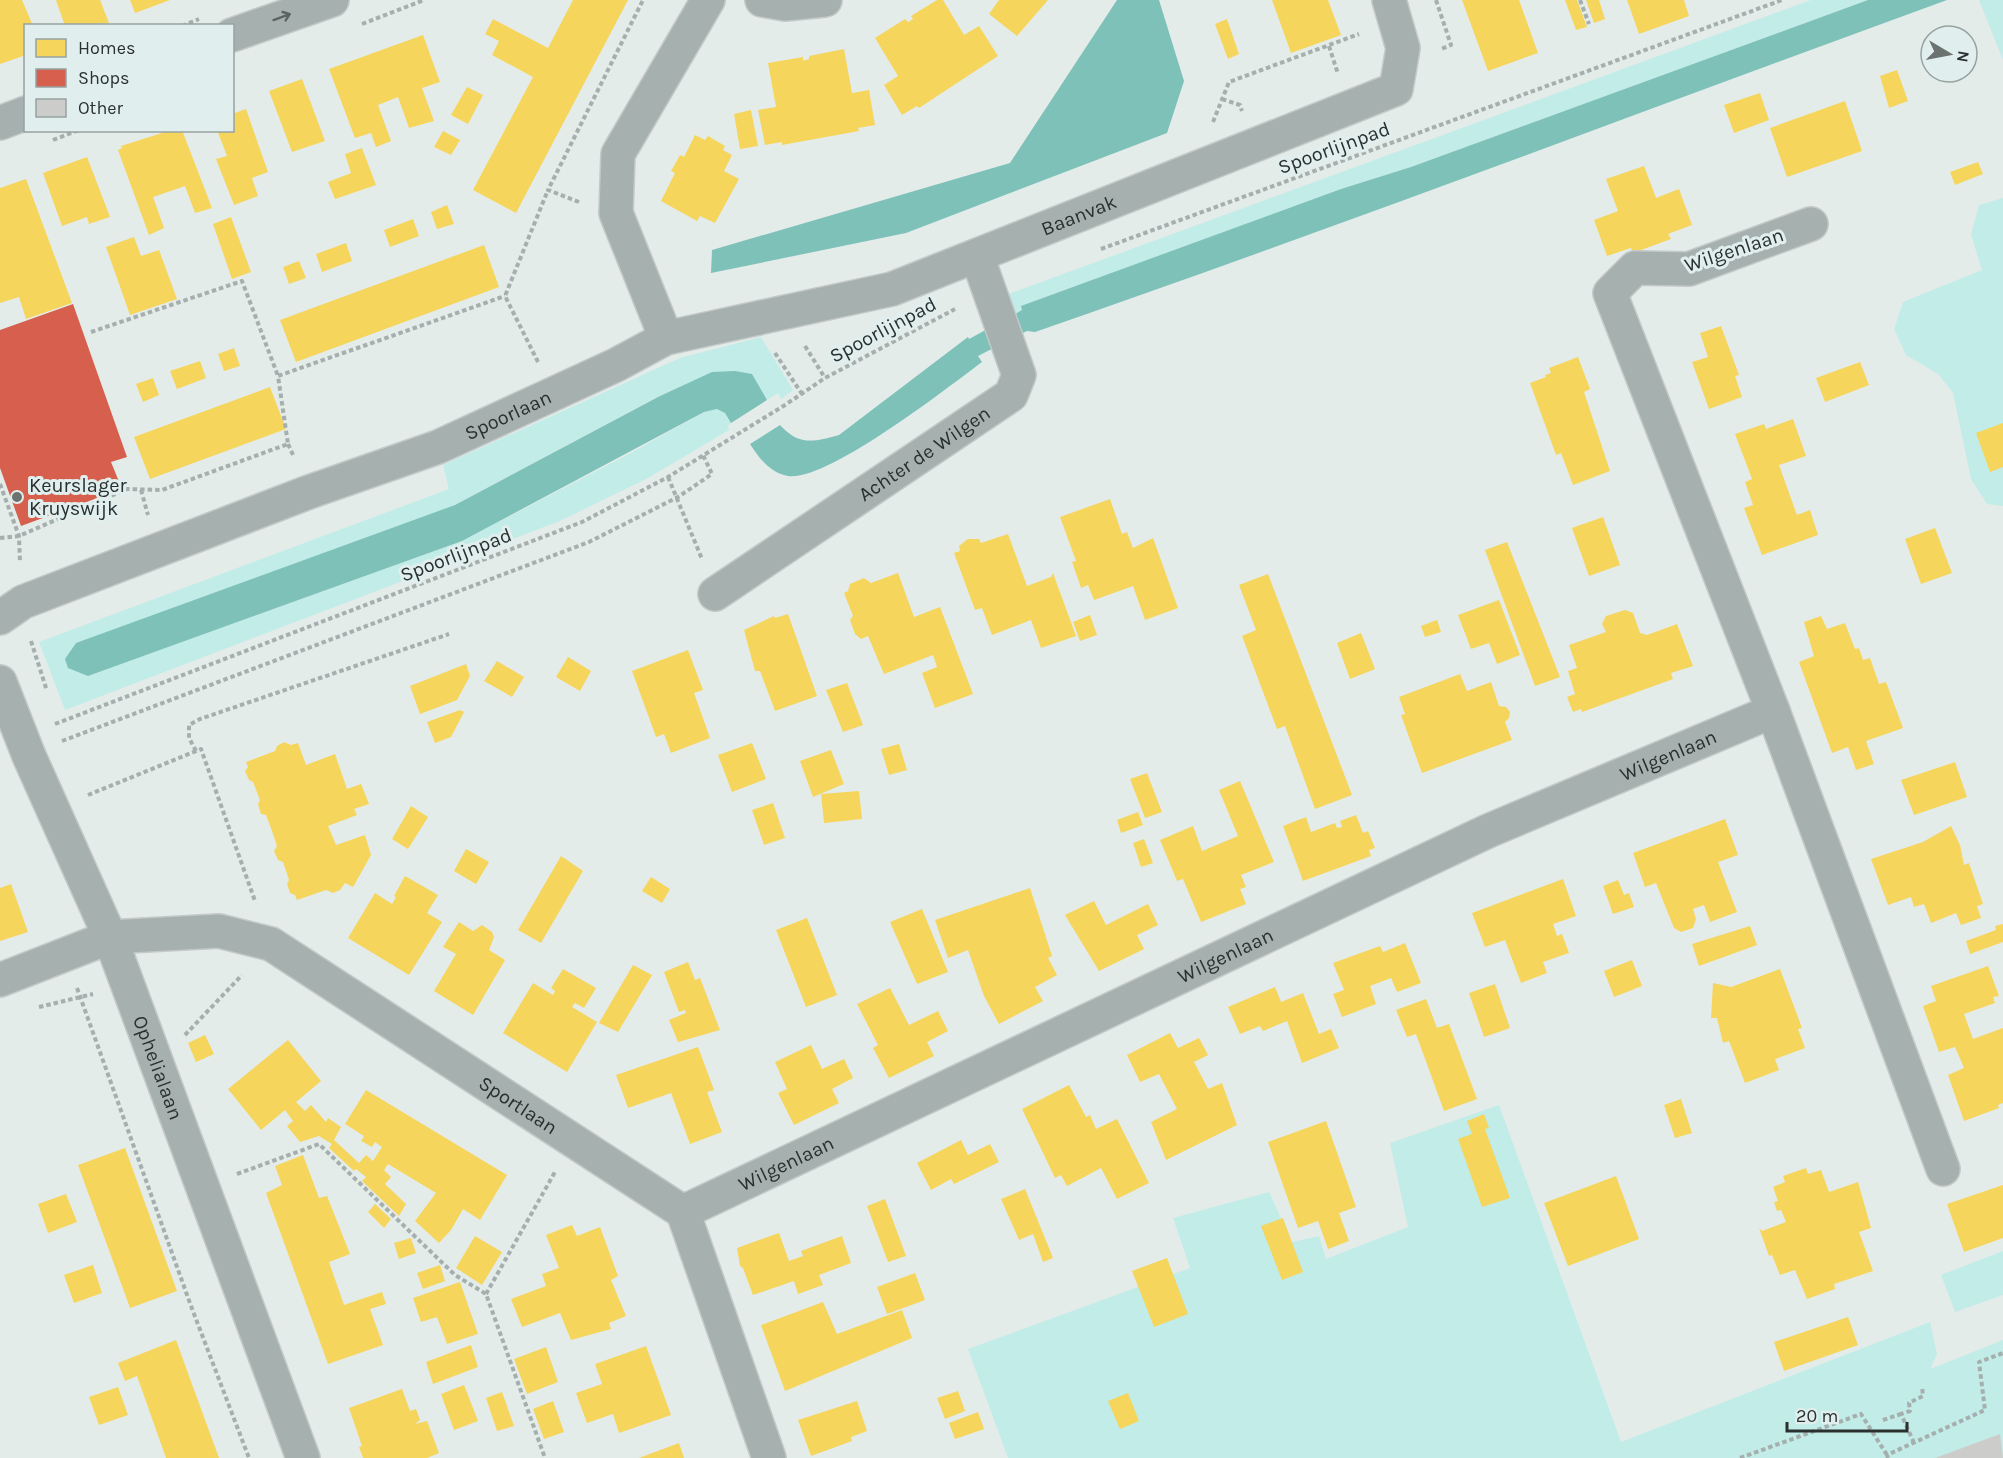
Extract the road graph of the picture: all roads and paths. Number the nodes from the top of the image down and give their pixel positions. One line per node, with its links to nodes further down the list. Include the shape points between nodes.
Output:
1 (332, 0): 9 (street, one-way to 1)
2 (708, 0): 23 (street, via 618,154 616,213)
3 (762, 0): 4 (street, via 785,4)
4 (825, 0)
5 (1580, 0): 8 (path)
6 (1782, 0): 17 (path, Spoorlijnpad)
7 (1392, 11): 10 (path, via 1229,82); 14 (street, Baanvak, via 1403,48 1396,89)
8 (1589, 24)
9 (234, 34)
10 (1222, 99): 11 (path); 14 (path)
11 (1240, 105)
12 (24, 114): 13 (street)
13 (0, 123)
14 (1193, 170): 18 (street, Baanvak)
15 (549, 190): 19 (path)
16 (1811, 224): 38 (street, Wilgenlaan, via 1689,269 1635,268 1610,292)
17 (1089, 254)
18 (977, 256): 20 (street, Achter de Wilgen); 21 (street, Baanvak, via 892,289)
19 (505, 296): 24 (path); 26 (path)
20 (992, 296): 25 (path, Spoorlijnpad, via 825,378); 33 (street, Achter de Wilgen, via 1019,375 1011,395)
21 (754, 319): 23 (street, Baanvak); 25 (path)
22 (91, 332): 24 (path, via 242,281)
23 (666, 338): 26 (street, Spoorlaan)
24 (278, 376): 31 (path, via 288,444 162,490 127,489)
25 (802, 394): 27 (path, Spoorlijnpad)
26 (554, 395): 34 (street, Spoorlaan, via 438,447 309,492)
27 (703, 455): 28 (path, Spoorlijnpad); 30 (path, via 712,474)
28 (668, 477): 30 (path); 40 (path, Spoorlijnpad, via 582,522)
29 (0, 484): 31 (path)
30 (678, 497): 33 (path); 41 (path, via 589,542)
31 (19, 536): 32 (path); 34 (path)
32 (0, 538)
33 (715, 594)
34 (11, 610): 37 (path, via 29,633)
35 (449, 634): 44 (path, via 200,719 189,725 188,732)
36 (0, 682): 42 (street, Ophelialaan)
37 (50, 701)
38 (1773, 711): 52 (street, Wilgenlaan); 54 (street, Wilgenlaan, via 1488,831)
39 (53, 712): 40 (path)
40 (57, 723): 41 (path); 42 (path, Spoorlijnpad)
41 (63, 740): 42 (path); 43 (path)
42 (24, 745): 46 (street, Ophelialaan)
43 (67, 750)
44 (196, 751): 45 (path, via 85,796); 47 (path, via 201,749)
45 (82, 787)
46 (110, 937): 47 (street, Sportlaan, via 219,931); 48 (street, Sportlaan); 53 (street, Ophelialaan)
47 (271, 944): 50 (path); 51 (street, Sportlaan)
48 (65, 954): 49 (street, Sportlaan); 62 (path)
49 (0, 980)
50 (180, 1039)
51 (572, 1140): 54 (street, Sportlaan); 55 (path)
52 (1942, 1169)
53 (202, 1187): 55 (path, via 320,1144 455,1275); 63 (street, Ophelialaan)
54 (684, 1212): 65 (street)
55 (486, 1294): 64 (path)
56 (2003, 1353): 60 (path, via 1979,1362 1985,1410)
57 (1922, 1386): 58 (path, via 1923,1396 1909,1402 1910,1411)
58 (1901, 1414): 59 (path); 60 (path)
59 (1883, 1420)
60 (1914, 1443): 61 (path)
61 (1888, 1457): 66 (path, via 1861,1414)
62 (249, 1458)
63 (303, 1458)
64 (545, 1458)
65 (769, 1458)
66 (1740, 1458)

